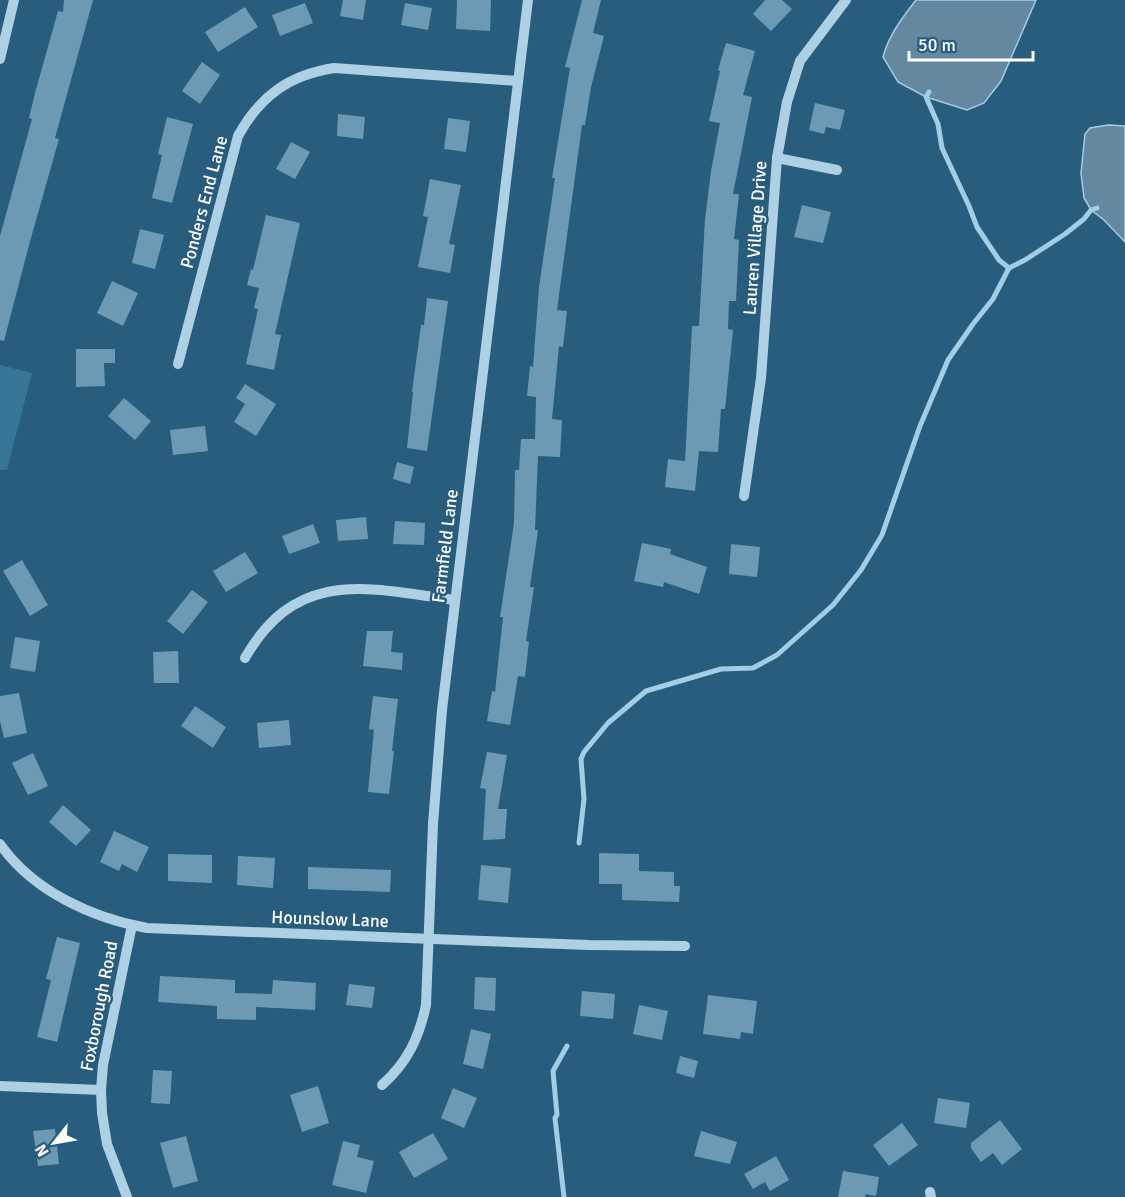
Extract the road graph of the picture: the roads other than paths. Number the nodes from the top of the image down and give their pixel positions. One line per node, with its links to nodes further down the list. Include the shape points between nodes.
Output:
1 (14, 0): 4 (street)
2 (528, 0): 5 (street, Farmfield Lane)
3 (846, 0): 6 (street, Lauren Village Drive, via 800,61 787,102)
4 (0, 59)
5 (518, 81): 8 (street, Ponders End Lane, via 334,68 287,83 263,101 238,136); 10 (street, Farmfield Lane)
6 (777, 158): 7 (street); 9 (street, Lauren Village Drive, via 761,378)
7 (837, 170)
8 (178, 364)
9 (744, 496)
10 (455, 600): 11 (street, via 366,588 315,594 278,615); 14 (street, Farmfield Lane, via 436,776)
11 (245, 658)
12 (0, 844): 13 (street, Hounslow Lane, via 21,868 69,902)
13 (132, 925): 14 (street, Hounslow Lane); 18 (street, Foxborough Road)
14 (429, 939): 15 (street, Hounslow Lane); 16 (street, Farmfield Lane, via 423,1020 408,1057)
15 (686, 946)
16 (382, 1085)
17 (0, 1086): 18 (street)
18 (101, 1090): 19 (street, Foxborough Road, via 107,1144)
19 (126, 1197)

